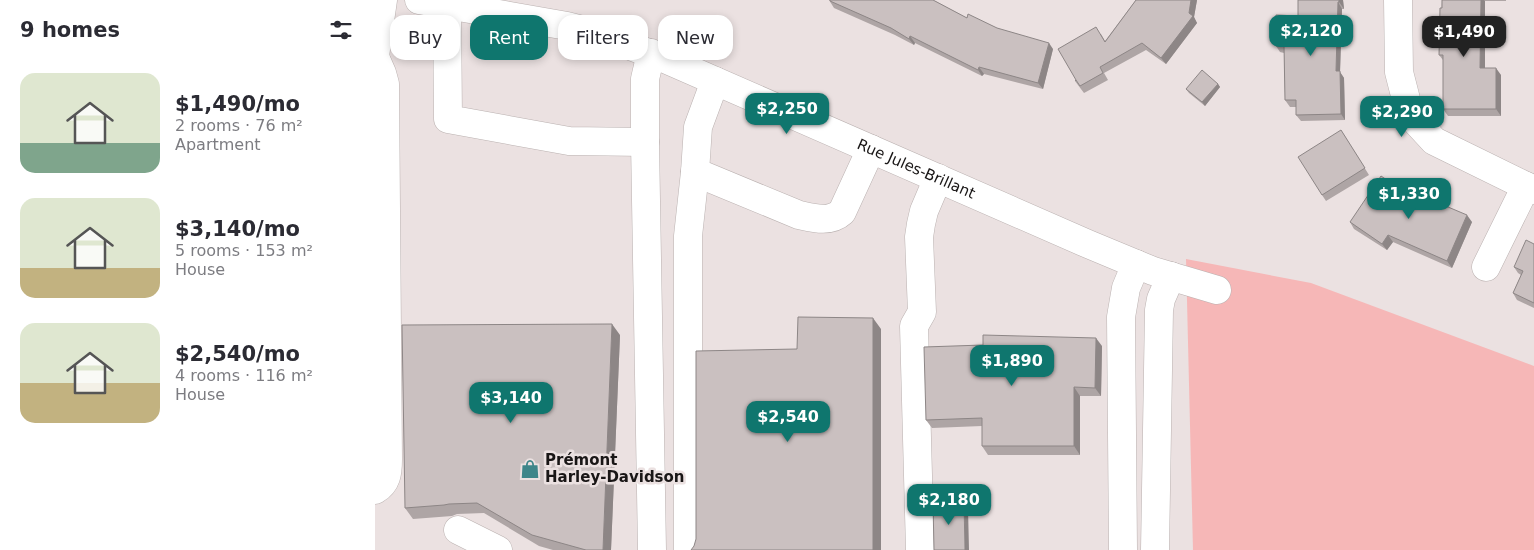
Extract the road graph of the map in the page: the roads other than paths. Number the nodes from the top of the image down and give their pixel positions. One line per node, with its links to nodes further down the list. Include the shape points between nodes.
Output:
1 (383, 0): 6 (street)
2 (419, 0): 4 (street, Rue Jules-Brillant)
3 (1398, 0): 12 (street, via 1399,72 1411,115 1434,140)
4 (447, 5): 5 (street, Rue Jules-Brillant, via 567,26); 8 (street, via 448,119 569,141)
5 (651, 53): 7 (street, Rue Jules-Brillant); 8 (street, via 645,80)
6 (375, 57): 16 (street, via 385,84 389,459 386,480)
7 (715, 81): 9 (street, Rue Jules-Brillant); 10 (street, via 698,127)
8 (645, 142): 19 (street)
9 (871, 149): 10 (street, via 842,212 826,219 799,215); 11 (street, Rue Jules-Brillant)
10 (695, 172): 20 (street, via 688,236)
11 (938, 178): 14 (street, Rue Jules-Brillant); 21 (street, via 924,211 919,236 922,312 914,326)
12 (1530, 188): 13 (street)
13 (1486, 267)
14 (1154, 270): 15 (street, Rue Jules-Brillant); 22 (street, via 1125,288 1121,317); 23 (street, via 1161,298)
15 (1217, 290)
16 (375, 490)
17 (458, 530): 18 (street)
18 (498, 550)
19 (652, 550)
20 (688, 550)
21 (919, 550)
22 (1123, 550)
23 (1155, 550)

